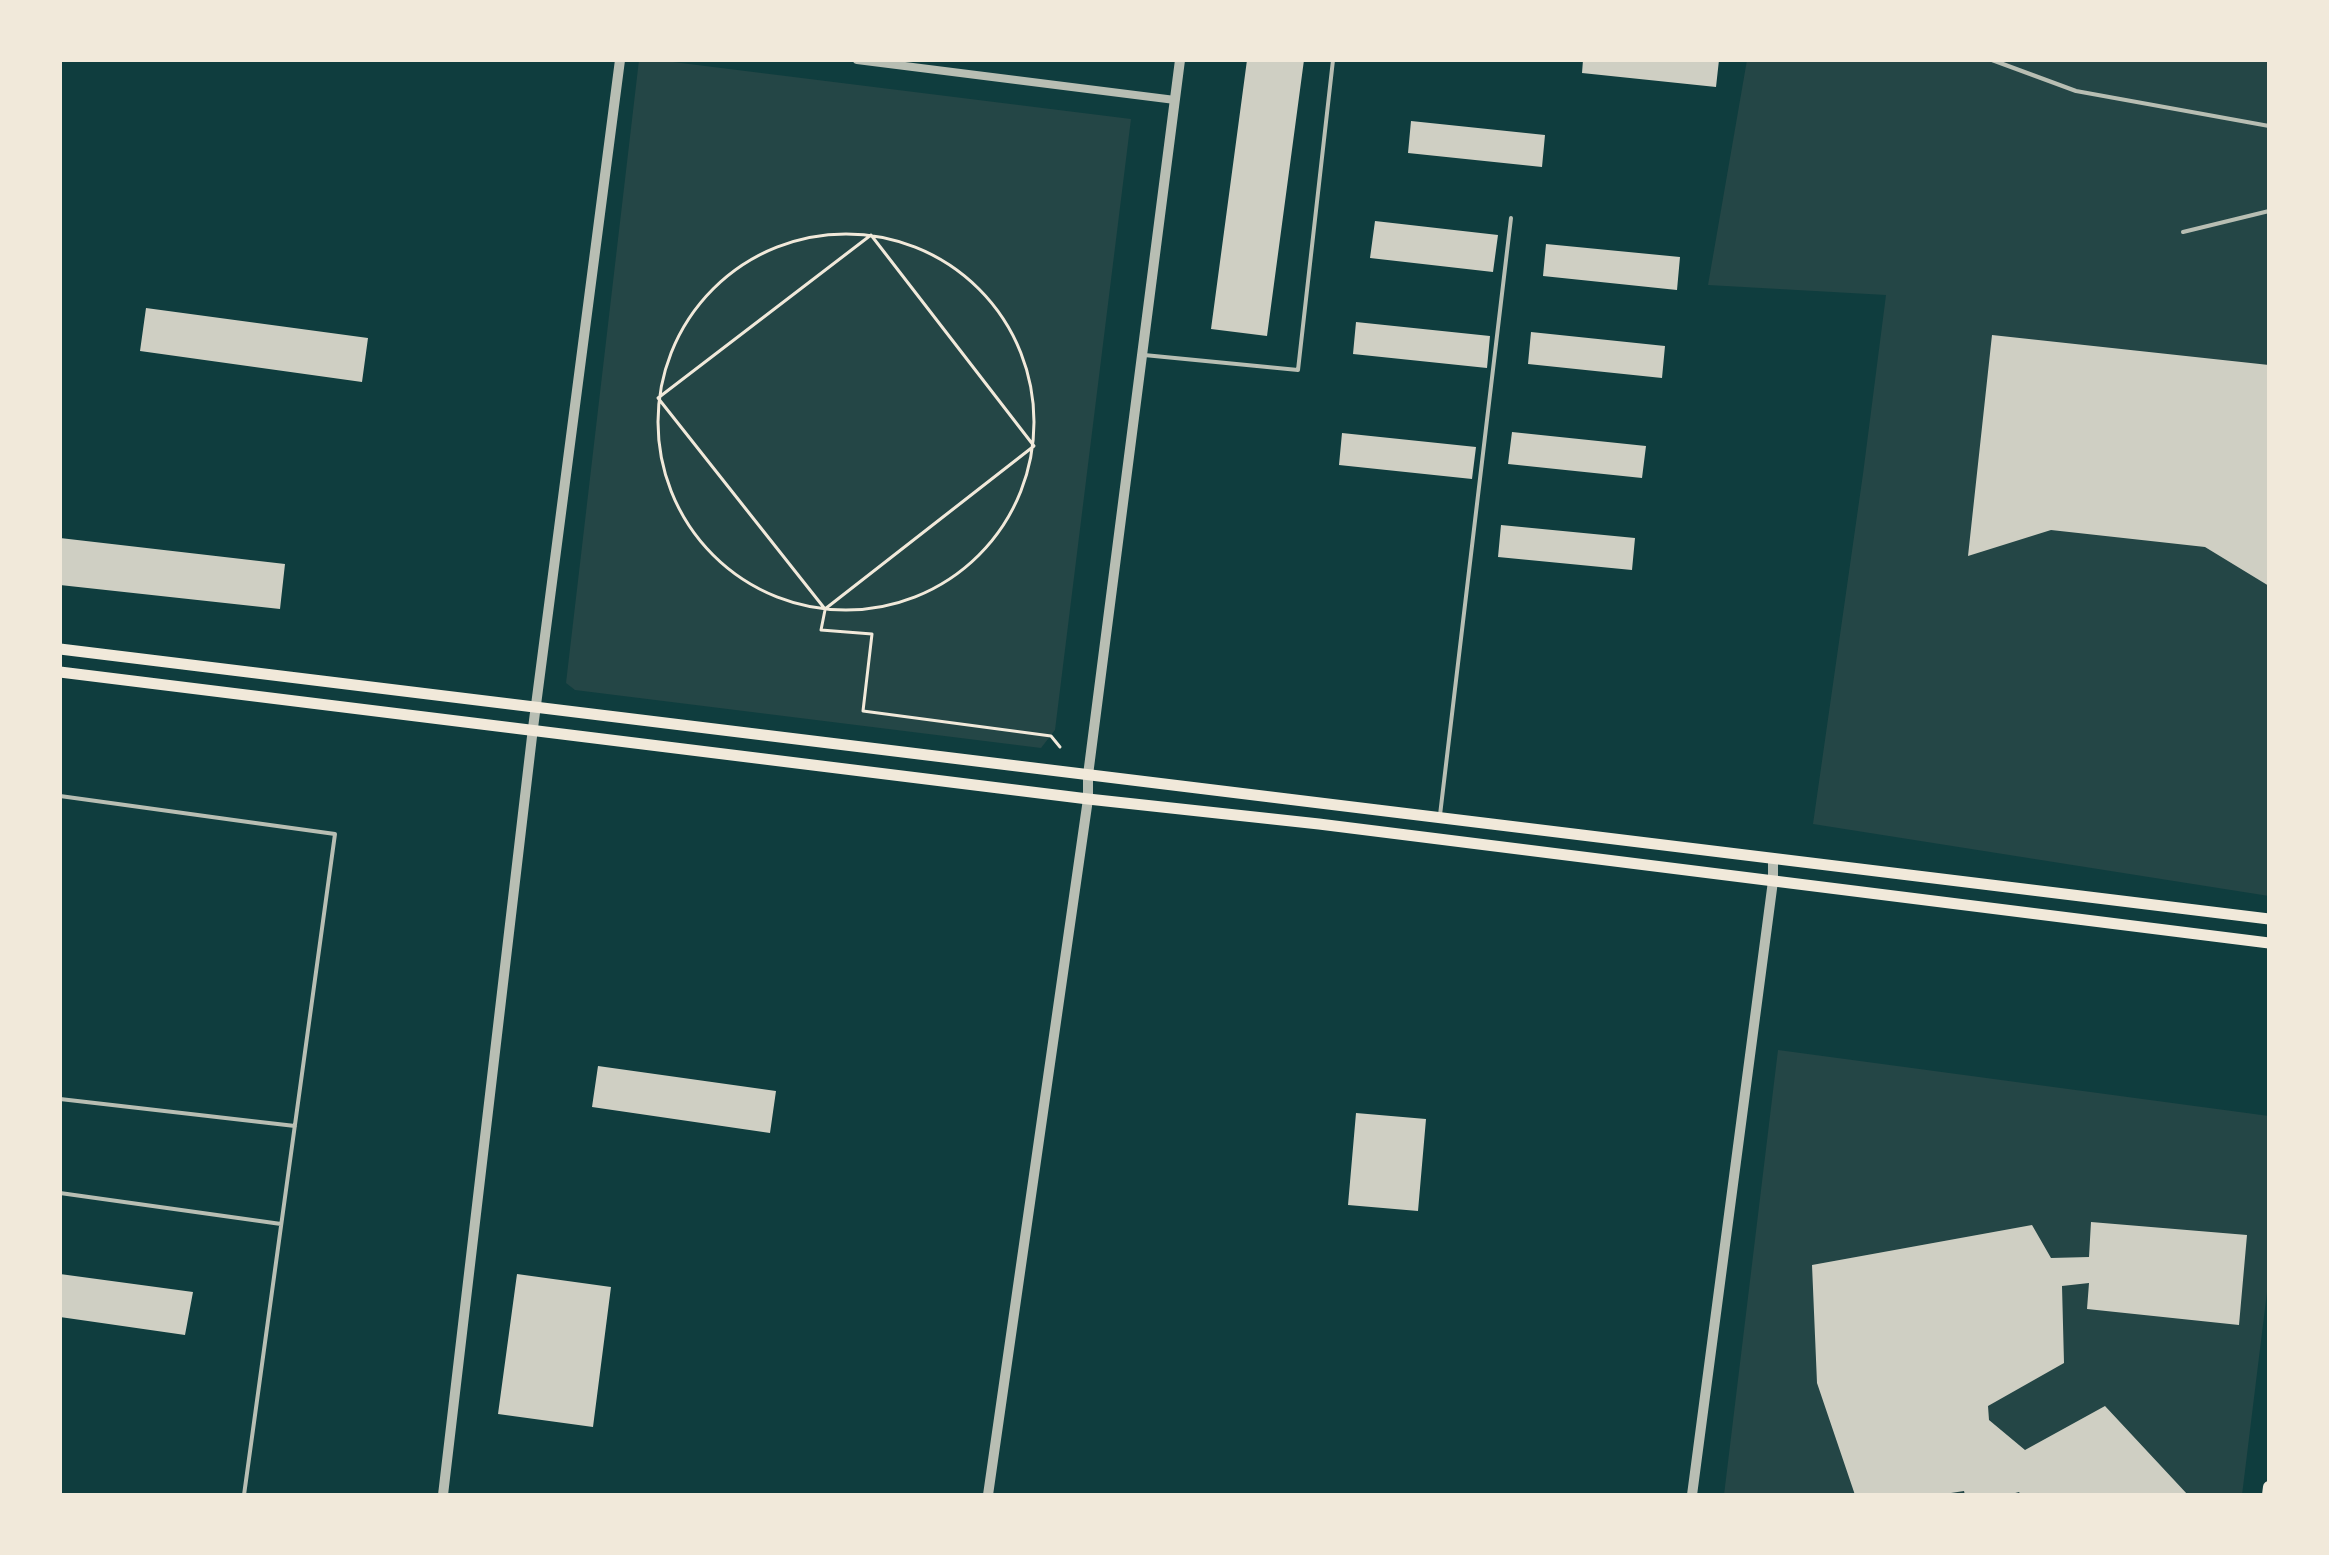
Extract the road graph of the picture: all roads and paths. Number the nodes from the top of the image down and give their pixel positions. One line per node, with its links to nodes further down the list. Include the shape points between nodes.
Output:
1 (620, 60): 18 (street)
2 (857, 60): 6 (street)
3 (1180, 60): 6 (street)
4 (1333, 60): 12 (lane, via 1298,370)
5 (1992, 60): 7 (lane, via 2076,91)
6 (1175, 100): 12 (street)
7 (2269, 126)
8 (2269, 211): 10 (lane)
9 (1511, 218): 24 (lane)
10 (2183, 232)
11 (871, 235): 13 (path); 13 (path, via 812,236 756,255 732,273 708,292 675,341); 14 (path); 14 (path, via 928,251 977,285 1013,332 1032,387)
12 (1142, 355): 21 (street)
13 (658, 398): 15 (path); 15 (path, via 660,457 680,513 717,560 767,593)
14 (1034, 446): 15 (path); 15 (path, via 1018,502 985,551 939,587 883,607)
15 (825, 609): 20 (path, via 821,630 872,634 863,711 1051,736)
16 (60, 649): 18 (main road)
17 (60, 672): 19 (main road)
18 (536, 707): 19 (street); 21 (main road)
19 (533, 728): 23 (main road); 35 (street)
20 (1060, 747)
21 (1088, 775): 23 (street); 24 (main road)
22 (60, 796): 30 (lane, via 335,834)
23 (1088, 799): 26 (main road); 36 (street)
24 (1440, 818): 25 (main road)
25 (1773, 859): 26 (street); 27 (main road)
26 (1773, 881): 28 (main road); 37 (street)
27 (2269, 919)
28 (2269, 943)
29 (60, 1099): 30 (lane)
30 (295, 1126): 32 (lane)
31 (60, 1193): 32 (lane)
32 (281, 1224): 34 (lane)
33 (2269, 1487): 38 (main road)
34 (244, 1495)
35 (443, 1495)
36 (988, 1495)
37 (1692, 1495)
38 (2268, 1495)

